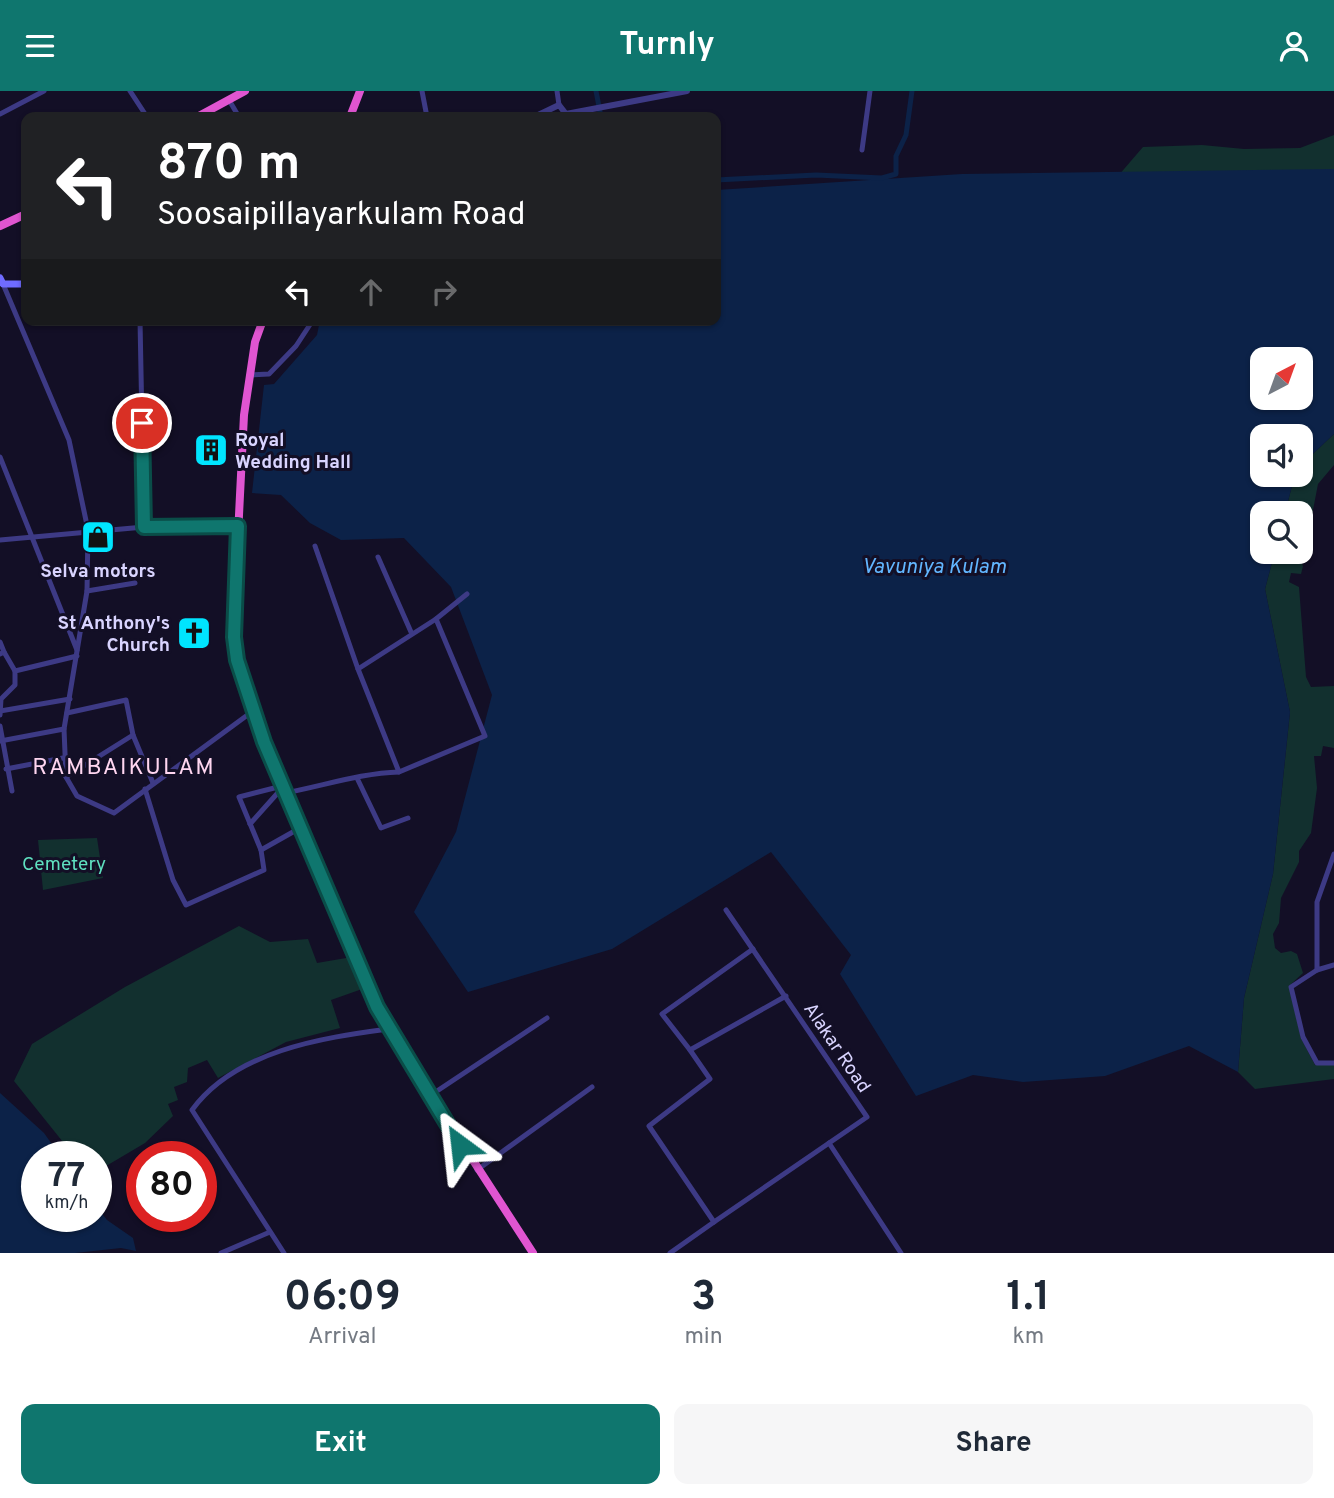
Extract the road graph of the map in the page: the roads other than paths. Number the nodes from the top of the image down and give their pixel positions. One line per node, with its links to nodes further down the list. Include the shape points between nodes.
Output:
1 (44, 91): 19 (street)
2 (130, 91): 11 (street)
3 (245, 91): 9 (highway)
4 (360, 91): 14 (highway)
5 (422, 91): 15 (street)
6 (557, 91): 10 (street)
7 (687, 91): 18 (street)
8 (870, 91): 20 (street)
9 (229, 100): 12 (highway); 13 (street)
10 (559, 105): 16 (street); 17 (street)
11 (144, 112)
12 (206, 112)
13 (236, 112)
14 (351, 112)
15 (426, 112)
16 (544, 112)
17 (564, 112)
18 (577, 112)
19 (0, 114)
20 (862, 150)
21 (21, 217): 22 (highway)
22 (14, 221): 23 (highway); 24 (highway)
23 (0, 226)
24 (0, 232)
25 (2, 281): 26 (main road); 34 (street, via 69,440)
26 (21, 283)
27 (139, 326): 33 (street)
28 (261, 326): 30 (highway)
29 (309, 326): 30 (street, via 269,374)
30 (249, 375): 32 (highway)
31 (0, 457): 35 (street)
32 (238, 526): 33 (street); 50 (highway, via 234,637)
33 (144, 527): 34 (street)
34 (88, 530): 35 (street); 40 (street)
35 (31, 536): 36 (street); 46 (street)
36 (0, 540)
37 (315, 546): 47 (street)
38 (378, 557): 43 (street)
39 (135, 583): 40 (street)
40 (87, 591): 46 (street)
41 (467, 594): 42 (street)
42 (436, 619): 43 (street); 59 (street, via 485,736)
43 (411, 632): 47 (street)
44 (0, 642): 45 (street)
45 (2, 653): 48 (street)
46 (78, 655): 48 (street); 49 (street)
47 (358, 669): 59 (street)
48 (15, 671): 51 (street, via 15,684 3,695)
49 (70, 699): 51 (street); 52 (street)
50 (253, 711): 64 (street); 66 (highway)
51 (0, 712)
52 (67, 713): 54 (street); 55 (street, via 126,700)
53 (0, 726): 56 (street)
54 (64, 729): 56 (street); 57 (street)
55 (133, 735): 60 (street); 64 (street)
56 (1, 741): 58 (street)
57 (63, 758): 58 (street); 60 (street)
58 (6, 769): 61 (street)
59 (399, 772): 62 (street, via 372,772)
60 (66, 777): 65 (street, via 77,796 110,813)
61 (8, 778): 63 (street); 67 (street)
62 (357, 778): 66 (street); 68 (street, via 381,828)
63 (0, 779)
64 (153, 783): 65 (street)
65 (145, 789): 71 (street, via 184,905 264,870)
66 (283, 789): 69 (street); 69 (street, via 239,797); 70 (highway)
67 (12, 791)
68 (408, 818)
69 (250, 824): 71 (street)
70 (300, 828): 71 (street); 79 (highway)
71 (261, 850)
72 (1334, 854): 76 (street, via 1317,902)
73 (726, 910): 74 (street, Alakar Road)
74 (753, 949): 77 (street, Alakar Road); 80 (street, via 662,1014)
75 (1334, 965): 76 (street)
76 (1317, 970): 81 (street, via 1291,987 1303,1037 1317,1063)
77 (786, 996): 80 (street); 84 (street, Alakar Road, via 867,1117)
78 (547, 1017): 83 (street)
79 (388, 1028): 83 (highway); 87 (street, via 337,1035 265,1057 208,1091 192,1110)
80 (690, 1050): 86 (street, via 710,1079 649,1126)
81 (1334, 1063)
82 (592, 1087): 85 (street)
83 (431, 1095): 85 (highway)
84 (829, 1143): 86 (street, Alakar Road); 92 (street)
85 (477, 1170): 90 (highway)
86 (714, 1222): 91 (street, Alakar Road)
87 (271, 1232): 88 (street); 89 (street)
88 (220, 1253)
89 (284, 1253)
90 (533, 1253)
91 (670, 1253)
92 (901, 1253)

